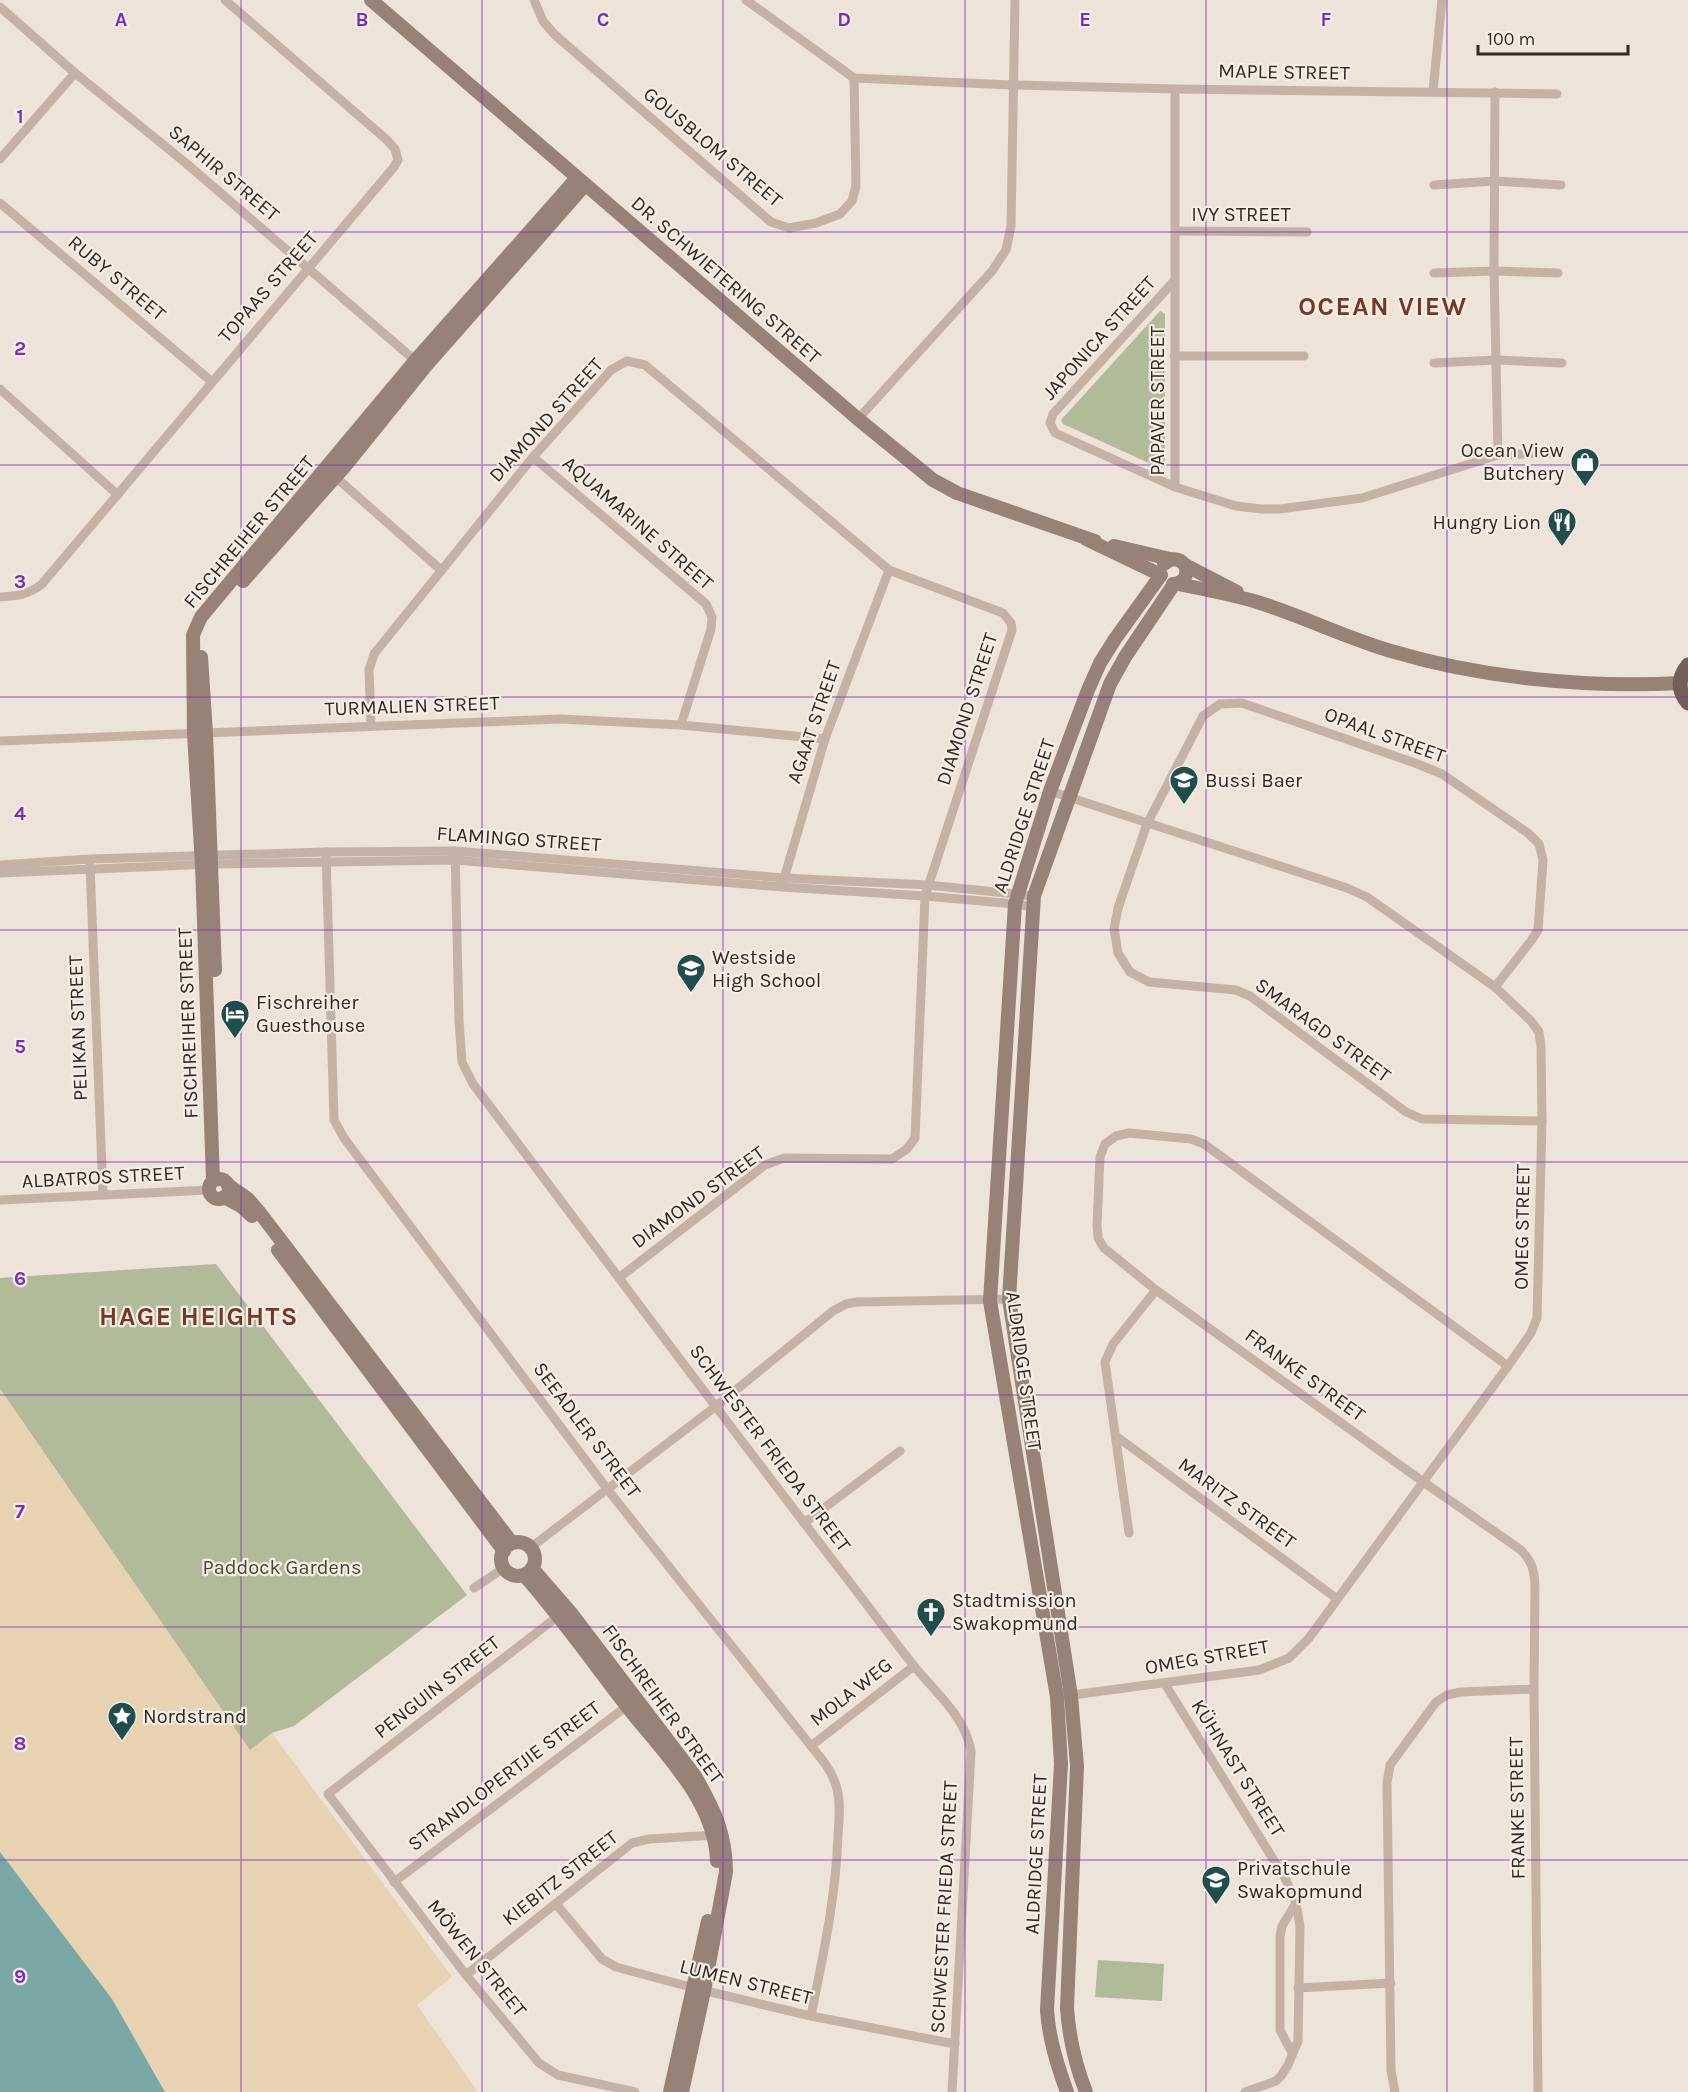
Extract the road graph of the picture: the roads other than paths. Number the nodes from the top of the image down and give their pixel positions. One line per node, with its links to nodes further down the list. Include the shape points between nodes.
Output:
1 (225, 0): 23 (street, TOPAAS STREET, via 395,149 398,159 394,167)
2 (370, 0): 17 (street, DR. SCHWIETERING STREET)
3 (534, 0): 9 (street, GOUSBLOM STREET, via 554,34 771,222 789,228 840,214 852,201 856,186)
4 (746, 0): 9 (street)
5 (1014, 0): 10 (street)
6 (1442, 0): 12 (street)
7 (0, 7): 8 (street, SAPHIR STREET)
8 (75, 73): 15 (street); 23 (street, SAPHIR STREET)
9 (854, 78): 10 (street, MAPLE STREET)
10 (1012, 85): 11 (street, MAPLE STREET); 36 (street, via 1011,226 1006,250 992,271)
11 (1175, 88): 12 (street, MAPLE STREET); 21 (street, PAPAVER STREET)
12 (1433, 91): 13 (street, MAPLE STREET)
13 (1495, 92): 14 (street, MAPLE STREET); 16 (street)
14 (1557, 94)
15 (0, 159)
16 (1495, 181): 18 (street); 19 (street); 24 (street)
17 (581, 182): 33 (street, FISCHREIHER STREET); 36 (street, DR. SCHWIETERING STREET)
18 (1434, 185)
19 (1561, 185)
20 (0, 203): 34 (street, RUBY STREET)
21 (1175, 231): 22 (street, IVY STREET); 27 (street, PAPAVER STREET)
22 (1307, 232)
23 (308, 269): 33 (street, SAPHIR STREET); 34 (street, TOPAAS STREET)
24 (1494, 271): 25 (street); 26 (street); 30 (street)
25 (1434, 273)
26 (1558, 273)
27 (1175, 280): 28 (street, PAPAVER STREET); 41 (street, JAPONICA STREET, via 1053,414 1050,423 1055,433)
28 (1174, 356): 29 (street); 41 (street, PAPAVER STREET)
29 (1304, 356)
30 (1497, 360): 31 (street); 32 (street); 38 (street)
31 (1434, 363)
32 (1563, 363)
33 (419, 364): 40 (street, FISCHREIHER STREET)
34 (211, 381): 42 (street, TOPAAS STREET)
35 (0, 389): 42 (street)
36 (858, 419): 43 (street, DR. SCHWIETERING STREET, via 933,480 957,493)
37 (1557, 453): 38 (street, PAPAVER STREET)
38 (1498, 455): 41 (street, PAPAVER STREET, via 1362,498 1280,508 1236,506)
39 (533, 457): 46 (street, DIAMOND STREET); 47 (street, DIAMOND STREET, via 611,370 627,361 645,365); 55 (street, AQUAMARINE STREET, via 706,604 712,617 711,629)
40 (330, 472): 46 (street); 57 (street, FISCHREIHER STREET, via 201,617 192,635)
41 (1175, 487)
42 (118, 495): 50 (street, TOPAAS STREET, via 42,584 20,596)
43 (1086, 539): 44 (street, DR. SCHWIETERING STREET); 48 (street, DR. SCHWIETERING STREET)
44 (1170, 560): 45 (street); 48 (street, via 1161,568)
45 (1185, 565): 49 (street, via 1185,578); 51 (street)
46 (441, 570): 56 (street, DIAMOND STREET, via 374,654 369,669)
47 (889, 570): 58 (street, AGAAT STREET); 70 (street, DIAMOND STREET, via 1003,613 1012,630)
48 (1161, 575): 49 (street, via 1166,582); 60 (street, ALDRIDGE STREET, via 1100,663)
49 (1176, 584): 51 (street); 61 (street, ALDRIDGE STREET, via 1110,684)
50 (0, 597)
51 (1254, 602): 53 (street, via 1390,651 1458,667 1600,684)
52 (1688, 665): 53 (main road)
53 (1680, 683): 54 (main road)
54 (1688, 703)
55 (681, 725): 56 (street, TURMALIEN STREET, via 560,719); 58 (street, TURMALIEN STREET)
56 (371, 726): 57 (street, TURMALIEN STREET)
57 (200, 733): 59 (street, TURMALIEN STREET); 65 (street, FISCHREIHER STREET)
58 (825, 739): 69 (street, AGAAT STREET)
59 (0, 741)
60 (1050, 791): 61 (street, OMEG STREET); 72 (street, ALDRIDGE STREET)
61 (1070, 797): 62 (street, OMEG STREET); 73 (street, ALDRIDGE STREET)
62 (1147, 824): 74 (street, OMEG STREET, via 1367,897); 74 (street, OPAAL STREET, via 1203,716 1220,704 1242,703 1442,774 1528,833 1539,844 1544,860 1538,930); 75 (street, SMARAGD STREET, via 1114,929 1118,953 1130,972 1149,982 1236,990 1250,996 1406,1112 1422,1119)
63 (455, 855): 64 (street, FLAMINGO STREET); 69 (street, FLAMINGO STREET); 79 (street, SCHWESTER FRIEDA STREET, via 462,1062 473,1084)
64 (326, 856): 65 (street, FLAMINGO STREET); 88 (street, SEEADLER STREET, via 334,1120)
65 (206, 860): 66 (street, FLAMINGO STREET); 76 (street, FISCHREIHER STREET)
66 (90, 864): 67 (street, FLAMINGO STREET); 68 (street, FLAMINGO STREET); 77 (street, PELIKAN STREET)
67 (0, 865)
68 (0, 873)
69 (783, 883): 70 (street, FLAMINGO STREET); 71 (street, FLAMINGO STREET)
70 (928, 885): 71 (street, DIAMOND STREET); 72 (street, FLAMINGO STREET)
71 (926, 896): 72 (street, FLAMINGO STREET); 79 (street, DIAMOND STREET, via 915,1138 907,1149 892,1159 784,1158 765,1166)
72 (1016, 899): 73 (street, FLAMINGO STREET); 82 (street, ALDRIDGE STREET)
73 (1033, 902): 81 (street, ALDRIDGE STREET)
74 (1495, 987): 75 (street, OMEG STREET, via 1539,1032)
75 (1542, 1121): 83 (street, OMEG STREET, via 1538,1318)
76 (219, 1186): 77 (street, ALBATROS STREET); 91 (street, via 251,1215)
77 (103, 1195): 78 (street, ALBATROS STREET)
78 (0, 1200)
79 (620, 1277): 84 (street, SCHWESTER FRIEDA STREET)
80 (1156, 1290): 83 (street, FRANKE STREET, via 1104,1248 1098,1238 1100,1157 1105,1144 1116,1136 1191,1139 1204,1144); 85 (street, via 1113,1344 1105,1362); 87 (street, FRANKE STREET)
81 (1009, 1299): 82 (street); 101 (street, ALDRIDGE STREET)
82 (990, 1301): 84 (street, via 846,1304); 101 (street, ALDRIDGE STREET)
83 (1508, 1366): 87 (street, OMEG STREET)
84 (715, 1407): 88 (street); 89 (street, SCHWESTER FRIEDA STREET)
85 (1116, 1436): 90 (street); 96 (street, MARITZ STREET)
86 (900, 1450): 89 (street)
87 (1422, 1481): 96 (street, OMEG STREET); 100 (street, FRANKE STREET, via 1531,1561 1535,1585)
88 (608, 1490): 92 (street); 103 (street, SEEADLER STREET)
89 (804, 1523): 98 (street, SCHWESTER FRIEDA STREET)
90 (1129, 1533)
91 (508, 1547): 92 (street, via 522,1543); 93 (street, via 501,1561)
92 (530, 1548): 94 (street, via 535,1560)
93 (504, 1568): 94 (street, via 514,1575); 95 (street)
94 (528, 1571): 97 (street, FISCHREIHER STREET)
95 (474, 1588)
96 (1336, 1598): 99 (street, OMEG STREET, via 1309,1638 1289,1658 1259,1670)
97 (564, 1612): 102 (street, FISCHREIHER STREET); 104 (street, PENGUIN STREET)
98 (914, 1666): 103 (street, MOLA WEG); 116 (street, SCHWESTER FRIEDA STREET, via 958,1718 971,1751)
99 (1165, 1684): 101 (street, OMEG STREET); 109 (street, KÜHNAST STREET, via 1286,1880)
100 (1534, 1689): 112 (street, via 1447,1695 1436,1702 1390,1765); 126 (street, FRANKE STREET)
101 (1064, 1696): 105 (street, ALDRIDGE STREET); 106 (street, ALDRIDGE STREET, via 1077,1766)
102 (632, 1702): 107 (street, FISCHREIHER STREET); 108 (street, STRANDLOPERTJIE STREET)
103 (811, 1746): 115 (street, SEEADLER STREET, via 834,1779 839,1808 832,1911)
104 (328, 1794): 108 (street, MÖWEN STREET)
105 (1057, 1823): 106 (street); 122 (street, ALDRIDGE STREET, via 1047,2010 1053,2053)
106 (1075, 1823): 123 (street, ALDRIDGE STREET, via 1068,2034)
107 (718, 1835): 110 (street, KIEBITZ STREET, via 632,1843); 114 (street, FISCHREIHER STREET, via 715,1886)
108 (394, 1882): 111 (street, MÖWEN STREET)
109 (1296, 1903): 113 (street, KÜHNAST STREET, via 1300,1926); 117 (street, via 1280,1936 1280,2030)
110 (556, 1904): 111 (street, KIEBITZ STREET); 114 (street, LUMEN STREET, via 602,1959 616,1967)
111 (466, 1976): 118 (street, MÖWEN STREET, via 539,2062 558,2075)
112 (1391, 1983): 113 (street); 125 (street, via 1391,2070)
113 (1299, 1988): 117 (street, KÜHNAST STREET, via 1298,2041)
114 (699, 1990): 115 (street, LUMEN STREET); 119 (street, FISCHREIHER STREET); 120 (street, FISCHREIHER STREET)
115 (811, 2016): 116 (street, LUMEN STREET)
116 (955, 2044): 121 (street, SCHWESTER FRIEDA STREET)
117 (1292, 2054): 124 (street, KÜHNAST STREET, via 1276,2081)
118 (634, 2092)
119 (670, 2092)
120 (682, 2092)
121 (952, 2092)
122 (1067, 2092)
123 (1086, 2092)
124 (1245, 2092)
125 (1395, 2092)
126 (1538, 2092)

